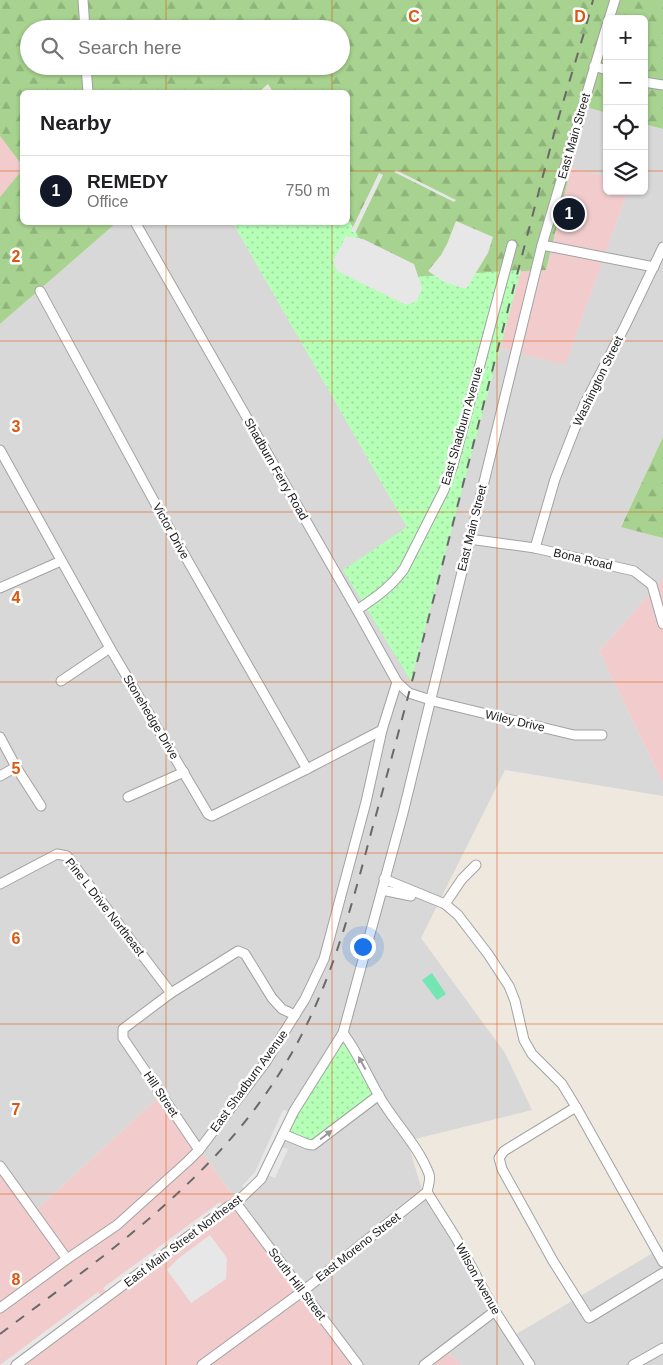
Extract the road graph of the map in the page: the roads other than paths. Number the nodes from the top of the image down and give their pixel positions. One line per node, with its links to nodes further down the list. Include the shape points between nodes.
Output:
1 (83, 0): 4 (street)
2 (614, 0): 3 (street)
3 (610, 15)
4 (84, 20)
5 (603, 38): 6 (street, East Main Street)
6 (594, 66): 7 (street); 14 (street, East Main Street)
7 (603, 69)
8 (87, 75): 11 (street)
9 (648, 83): 10 (street)
10 (663, 85)
11 (88, 90)
12 (137, 225): 23 (street, Shadburn Ferry Road)
13 (512, 245): 23 (street, East Shadburn Avenue, via 444,490 398,578)
14 (542, 245): 16 (street); 19 (street, East Main Street)
15 (663, 247): 16 (street, Washington Street)
16 (654, 267): 20 (street, Washington Street, via 584,405 555,478)
17 (40, 291): 33 (street, Victor Drive, via 161,514)
18 (0, 450): 21 (street, Stonehedge Drive)
19 (469, 539): 20 (street, Bona Road); 28 (street, East Main Street)
20 (535, 548): 24 (street, Bona Road, via 634,571 656,584)
21 (61, 561): 22 (street); 25 (street, Stonehedge Drive)
22 (0, 588)
23 (357, 610): 27 (street, Shadburn Ferry Road)
24 (663, 624)
25 (110, 648): 26 (street); 34 (street, Stonehedge Drive)
26 (61, 681)
27 (397, 682): 28 (street, Shadburn Ferry Road, via 409,693); 29 (street, East Shadburn Avenue)
28 (430, 700): 30 (street, Wiley Drive, via 574,735); 39 (street, East Main Street)
29 (382, 730): 33 (street, Stonehedge Drive); 45 (street, East Shadburn Avenue, via 324,960)
30 (602, 735)
31 (0, 736): 32 (street)
32 (16, 767): 35 (street); 37 (street)
33 (307, 769): 34 (street, Stonehedge Drive, via 212,816)
34 (184, 772): 36 (street)
35 (0, 776)
36 (128, 797)
37 (41, 806)
38 (476, 865): 43 (street, via 462,878)
39 (384, 879): 41 (street, East Main Street); 42 (street)
40 (0, 884): 44 (street, Pine L Drive Northeast, via 57,854 67,856)
41 (382, 890): 42 (street); 46 (street, East Main Street)
42 (430, 899): 43 (street)
43 (445, 904): 48 (street, via 458,915 509,986 524,1040 532,1054 562,1084)
44 (171, 993): 45 (street, via 238,951 244,954 272,998 282,1009); 50 (street, Hill Street, via 123,1029 123,1038)
45 (296, 1015): 50 (street, East Shadburn Avenue, via 265,1063)
46 (343, 1033): 47 (street, one-way to 46); 49 (street, East Main Street Northeast)
47 (379, 1095): 49 (street, one-way to 47, via 313,1145); 52 (street, via 429,1174)
48 (576, 1107): 55 (street); 56 (street, via 504,1151 499,1158 502,1169 589,1318)
49 (282, 1134): 53 (street, East Main Street Northeast, via 261,1180)
50 (199, 1150): 54 (street, East Shadburn Avenue, via 117,1225)
51 (0, 1166): 54 (street)
52 (427, 1192): 57 (street, East Moreno Street); 59 (street, Wilson Avenue)
53 (236, 1203): 57 (street, South Hill Street); 61 (street, East Main Street Northeast)
54 (66, 1259): 58 (street, East Shadburn Avenue)
55 (663, 1262)
56 (663, 1273)
57 (303, 1291): 62 (street, East Moreno Street); 63 (street, South Hill Street)
58 (0, 1308)
59 (495, 1311): 64 (street); 65 (street, Wilson Avenue)
60 (663, 1348): 66 (street)
61 (16, 1365)
62 (202, 1365)
63 (358, 1365)
64 (424, 1365)
65 (530, 1365)
66 (634, 1365)

